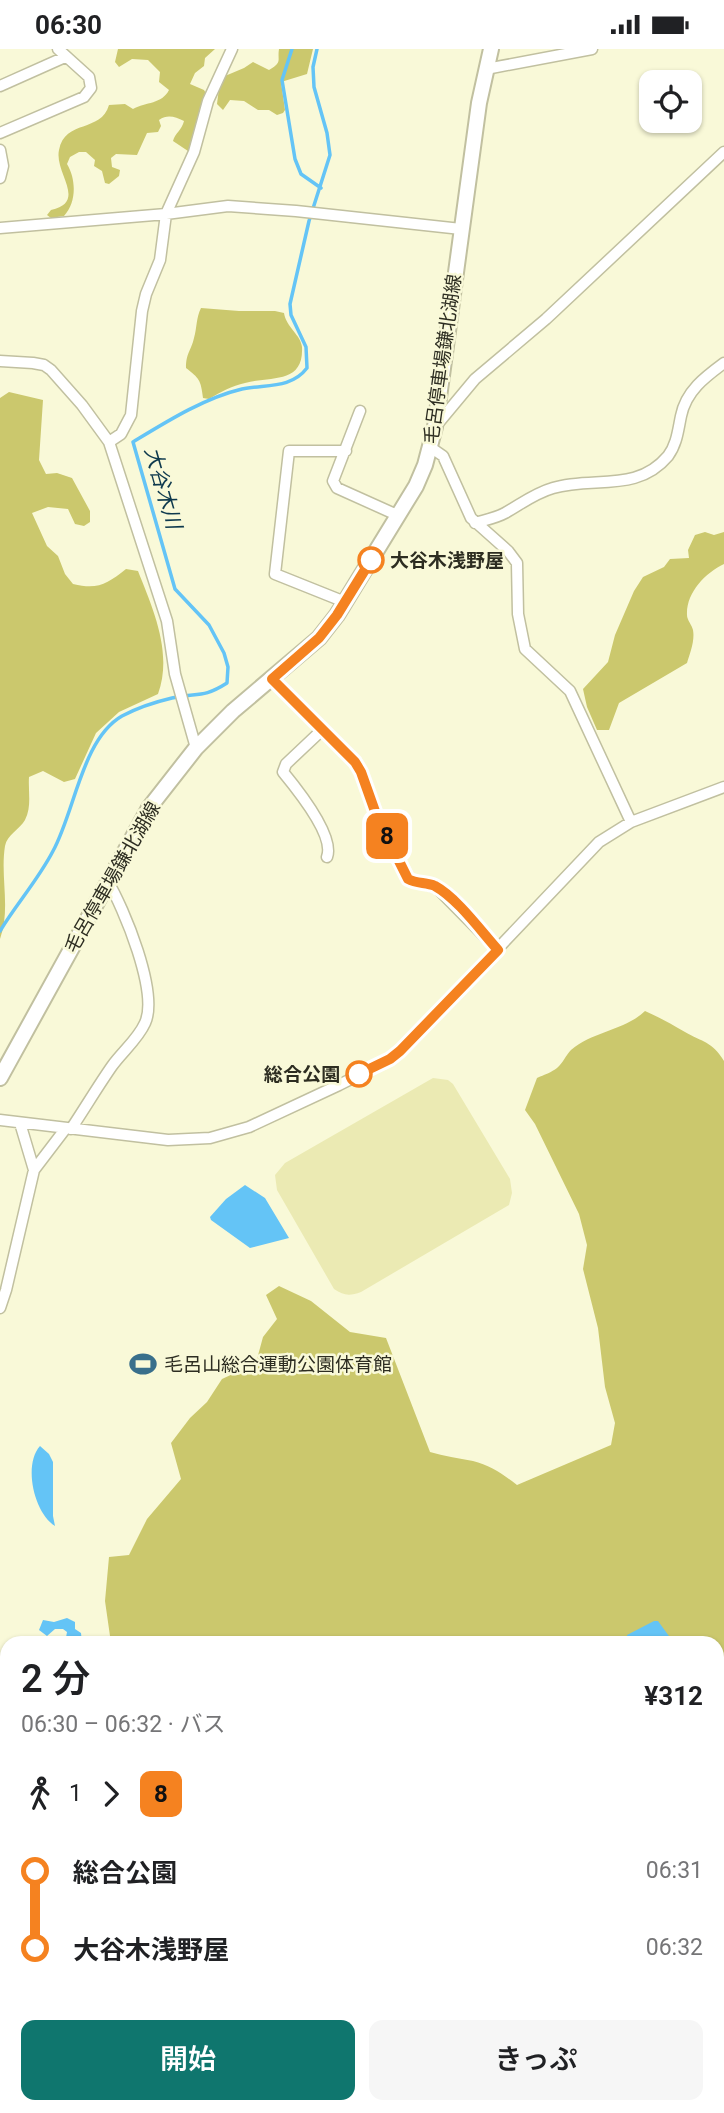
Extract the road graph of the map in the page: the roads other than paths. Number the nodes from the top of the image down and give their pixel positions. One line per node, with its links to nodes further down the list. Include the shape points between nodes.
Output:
1 (232, 49): 11 (street)
2 (491, 49): 5 (main road, 毛呂停車場鎌北湖線)
3 (592, 49): 5 (street)
4 (62, 53): 6 (street); 7 (street, via 89,77 91,88 84,97)
5 (485, 69): 13 (main road, 毛呂停車場鎌北湖線)
6 (0, 86)
7 (0, 133)
8 (0, 150): 10 (street)
9 (724, 152): 17 (street, via 475,379)
10 (0, 178)
11 (166, 214): 12 (street); 13 (street, via 228,206); 18 (street, via 160,260 142,311 131,415 121,434)
12 (0, 228)
13 (461, 229): 17 (main road, 毛呂停車場鎌北湖線)
14 (0, 361): 18 (street, via 33,363 51,370)
15 (724, 363): 22 (street, via 688,397 674,447 653,470 624,481 551,488)
16 (360, 411): 20 (street)
17 (435, 427): 19 (main road, 毛呂停車場鎌北湖線)
18 (109, 442): 26 (street, via 167,621)
19 (430, 447): 21 (main road, 毛呂停車場鎌北湖線, via 416,486); 22 (street, via 443,456)
20 (346, 451): 21 (street, via 333,481 337,488); 23 (street, via 289,451 275,574)
21 (397, 515): 23 (main road, 毛呂停車場鎌北湖線)
22 (475, 523): 28 (street, via 517,563 518,614 525,649 570,691)
23 (345, 602): 24 (main road, 毛呂停車場鎌北湖線, via 319,638)
24 (272, 679): 25 (street); 26 (main road, 毛呂停車場鎌北湖線)
25 (322, 730): 29 (street, via 283,772 312,812 328,845); 31 (street, via 361,772 408,879 433,885)
26 (196, 748): 30 (main road, 毛呂停車場鎌北湖線, via 149,808)
27 (724, 787): 28 (street)
28 (631, 822): 31 (street, via 583,856)
29 (327, 857)
30 (107, 880): 32 (main road, 毛呂停車場鎌北湖線); 36 (street, via 140,955 148,1015)
31 (498, 950): 36 (street, via 390,1059 249,1127 188,1140)
32 (0, 1078)
33 (0, 1111): 34 (street)
34 (2, 1121): 35 (street)
35 (20, 1123): 36 (street); 37 (street)
36 (68, 1128): 37 (street)
37 (34, 1170): 38 (street)
38 (0, 1308)

